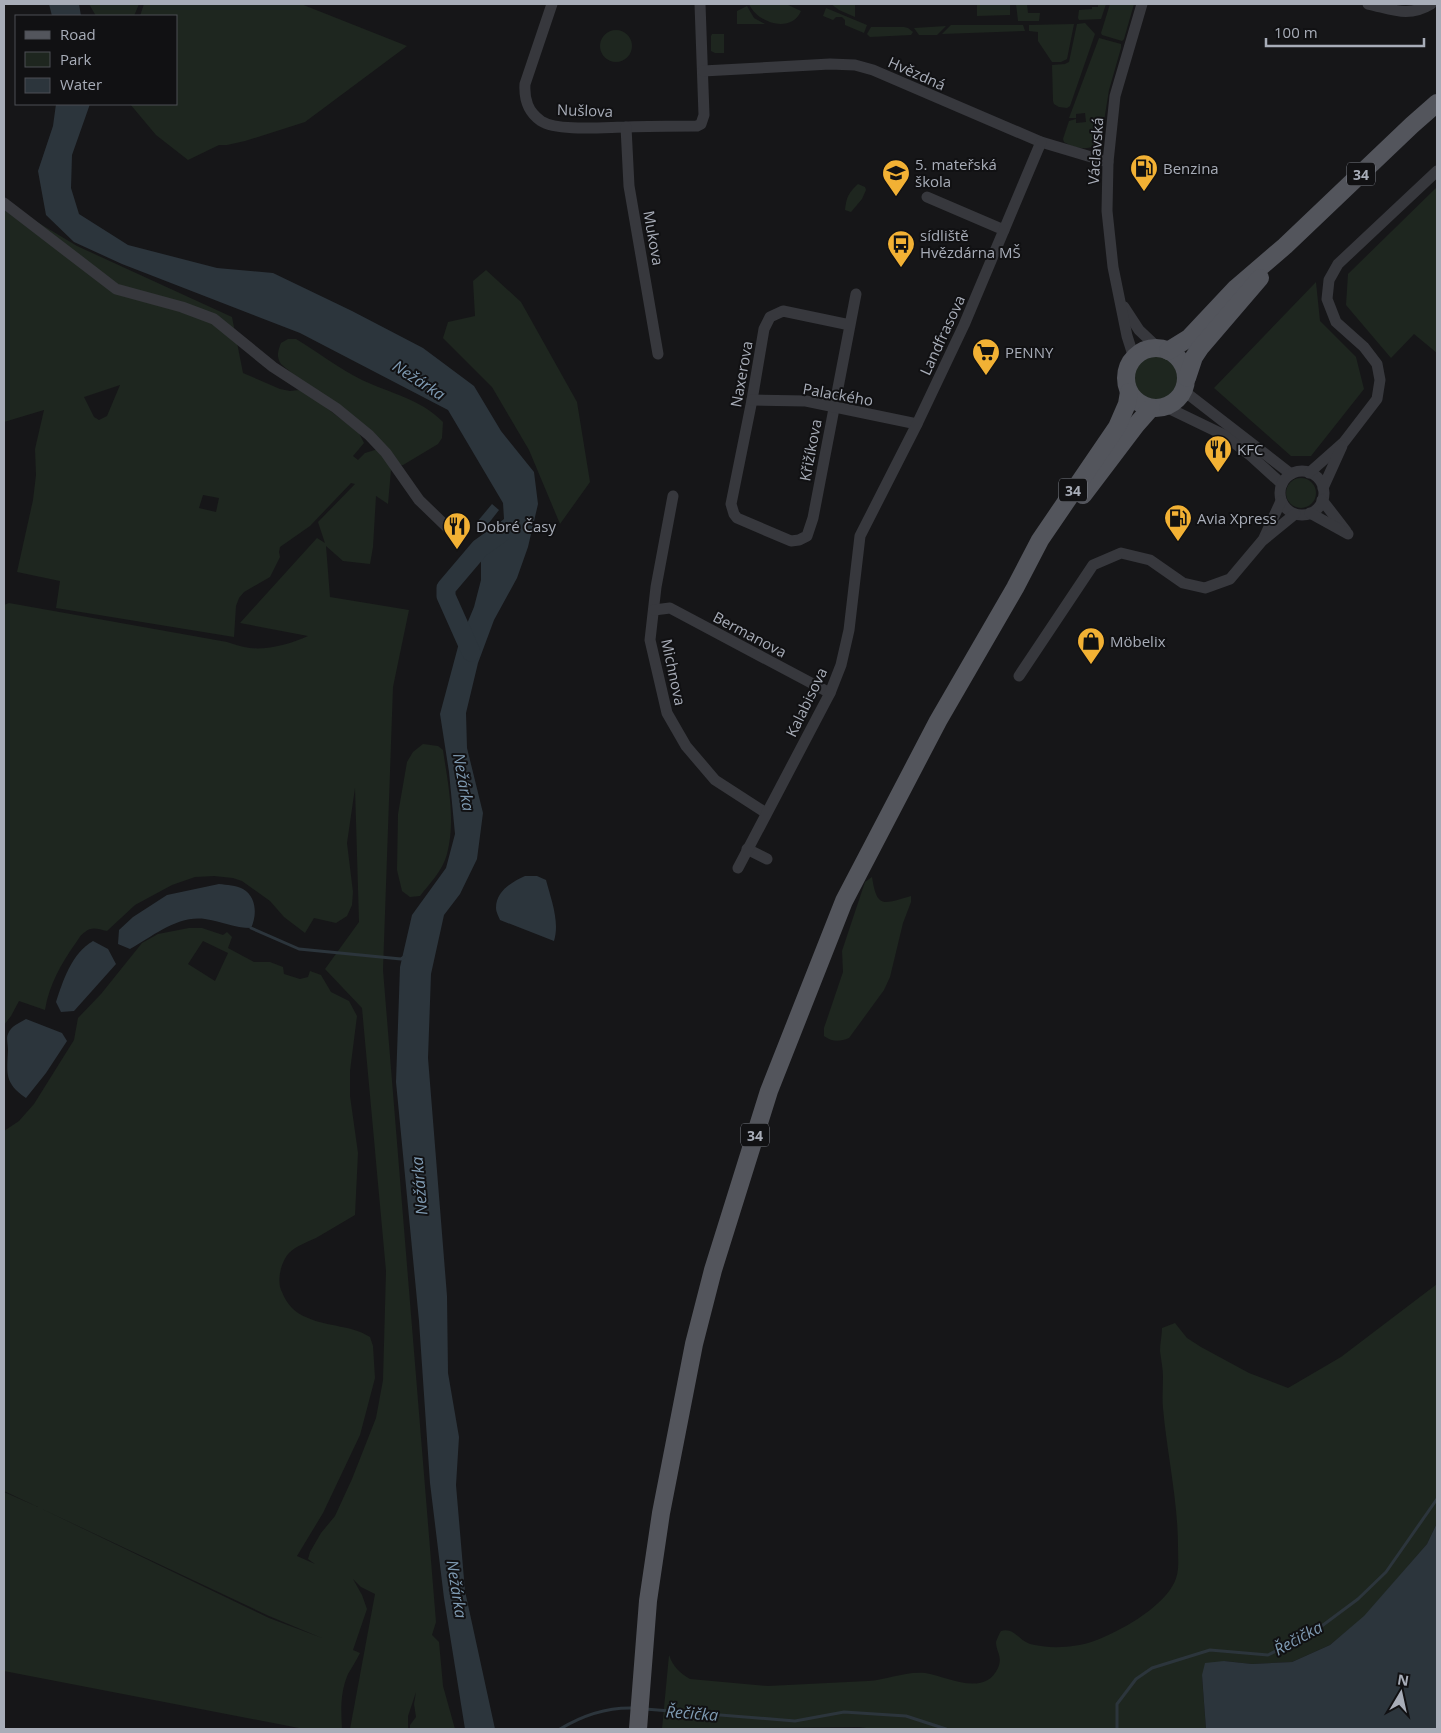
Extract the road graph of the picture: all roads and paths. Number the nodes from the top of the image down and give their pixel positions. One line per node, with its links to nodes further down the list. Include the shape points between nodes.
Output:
1 (552, 4): 8 (street, Nušlova, via 525,84 527,106 542,121 552,125)
2 (700, 4): 6 (street)
3 (1142, 4): 10 (street, Václavská, via 1117,84)
4 (1368, 4): 5 (street, via 1412,12)
5 (1430, 4)
6 (703, 71): 8 (street, Nušlova, via 704,115 701,124); 9 (street, Hvězdná, via 855,65)
7 (1437, 103): 15 (main road, 34)
8 (626, 127): 20 (street, Mukova, via 629,186)
9 (1040, 142): 10 (street, Hvězdná); 14 (street, Landfrasova)
10 (1108, 162): 17 (street, Václavská, via 1108,230)
11 (1437, 171): 28 (street, via 1338,264 1329,280 1327,299 1336,322 1364,347 1377,364 1380,380 1377,399)
12 (927, 198): 14 (street)
13 (4, 203): 39 (street, via 116,289 214,319 272,366 336,408 386,453 419,500)
14 (1004, 230): 27 (street, Landfrasova, via 964,326)
15 (1286, 246): 19 (main road, 34, via 1236,288 1189,338); 22 (main road, 34, via 1200,348)
16 (856, 294): 18 (street, Křižíkova)
17 (1122, 304): 19 (street, Václavská, via 1139,330); 21 (street, Václavská)
18 (850, 325): 24 (street, Naxerova, via 783,310 770,317 764,329); 25 (street, Křižíkova)
19 (1163, 350): 21 (main road, via 1147,350); 22 (main road, via 1184,366)
20 (658, 354)
21 (1134, 358): 23 (main road, via 1126,374)
22 (1185, 384): 26 (main road, via 1177,401); 30 (street)
23 (1129, 392): 26 (main road, via 1138,402); 42 (main road, 34, via 1117,428 1040,540)
24 (752, 400): 25 (street, Palackého, via 806,401); 38 (street, Naxerova, via 731,504)
25 (834, 407): 27 (street, Palackého); 38 (street, Křižíkova, via 807,536 791,541)
26 (1158, 408): 31 (street, via 1224,435); 42 (main road, 34, via 1114,454)
27 (917, 424): 40 (street, Landfrasova)
28 (1344, 442): 29 (street); 32 (street)
29 (1309, 473): 30 (street); 32 (street)
30 (1291, 474): 31 (street)
31 (1282, 484): 35 (street)
32 (1323, 488): 34 (street)
33 (673, 496): 43 (street, Michnova)
34 (1322, 500): 36 (street); 36 (street, via 1348,534)
35 (1281, 501): 37 (street); 41 (street)
36 (1310, 513): 37 (street)
37 (1295, 514): 41 (street)
38 (737, 518)
39 (449, 529)
40 (860, 536): 45 (street, Kalabisova, via 849,630)
41 (1262, 542): 44 (street, via 1230,579 1205,588 1183,583 1150,560 1122,553 1093,565)
42 (1015, 588): 50 (main road, 34, via 938,721 844,901 769,1090 694,1344 661,1513 650,1591)
43 (654, 610): 45 (street, Bermanova, via 670,608); 46 (street, Michnova, via 650,640 667,713 686,746 715,780)
44 (1019, 676)
45 (830, 693): 46 (street, Kalabisova)
46 (766, 813): 47 (street, Kalabisova)
47 (747, 849): 48 (street); 49 (street, Kalabisova)
48 (767, 859)
49 (738, 868)
50 (638, 1729)

